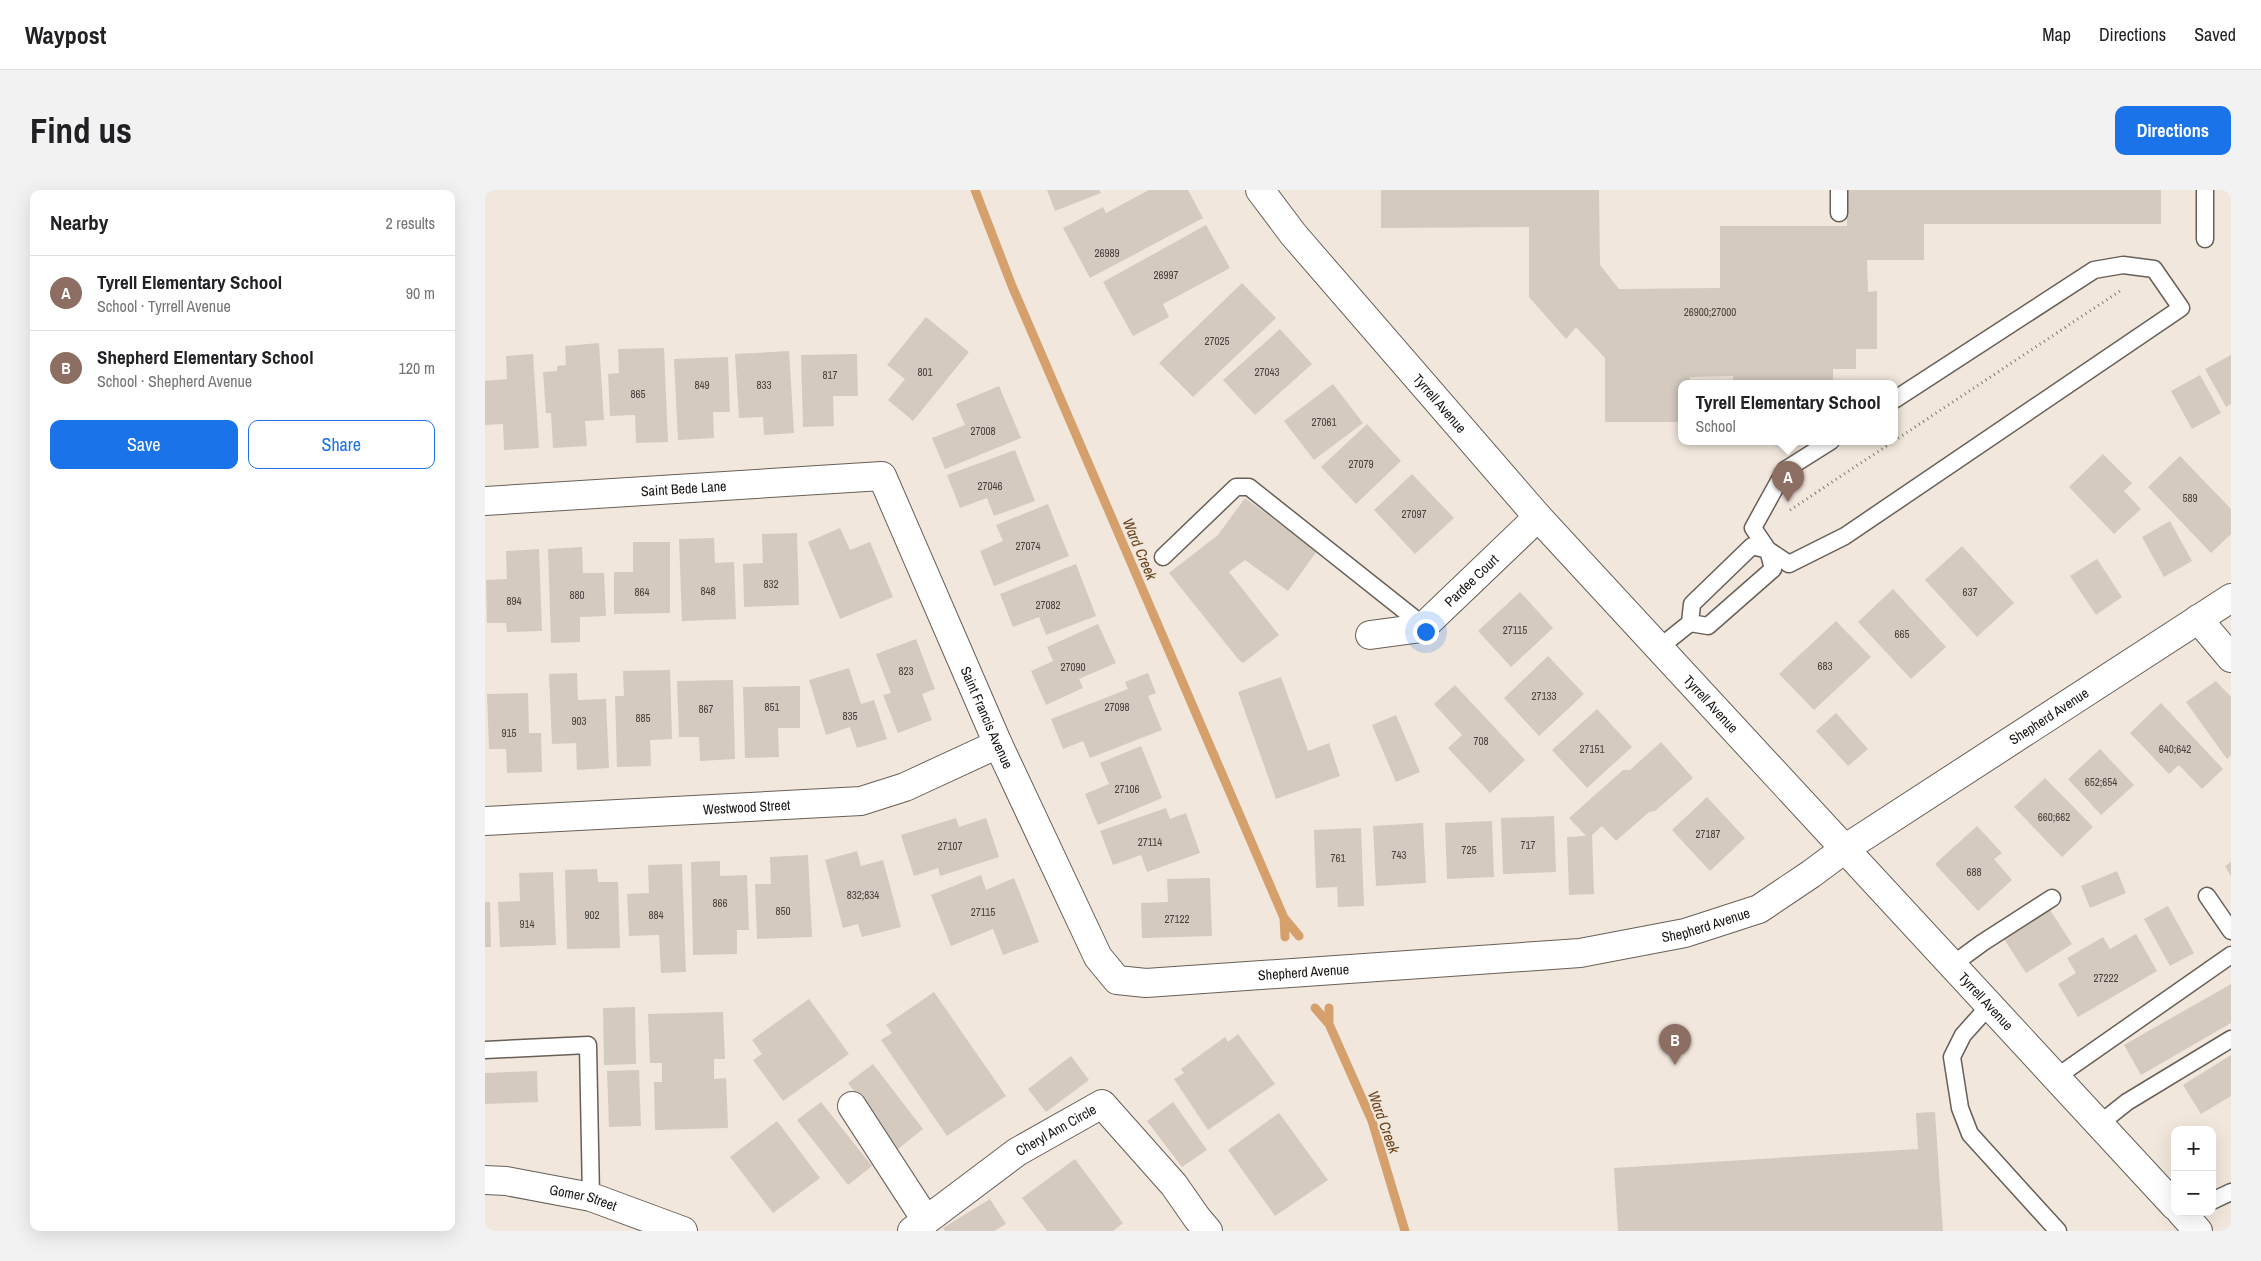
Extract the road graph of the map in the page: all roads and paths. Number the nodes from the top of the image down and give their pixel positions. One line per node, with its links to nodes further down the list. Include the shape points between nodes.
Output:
1 (1260, 190): 14 (street, Tyrrell Avenue, via 1293,234)
2 (1839, 190): 4 (lane)
3 (2205, 190): 5 (lane)
4 (1839, 213)
5 (2205, 239)
6 (2122, 286): 8 (path, via 2120,291)
7 (1898, 397): 15 (lane, via 2095,270 2123,265 2154,269 2181,308 1845,536 1789,564)
8 (1898, 438)
9 (1825, 445): 15 (lane, via 1785,470 1753,528)
10 (1888, 445): 13 (path)
11 (881, 476): 12 (street, Saint Bede Lane); 24 (street, Saint Francis Avenue)
12 (485, 501)
13 (1788, 511)
14 (1538, 517): 20 (street, Pardee Court); 22 (street, Tyrrell Avenue)
15 (1768, 550): 19 (lane, via 1752,546 1692,604); 19 (lane, via 1773,570 1708,626)
16 (1163, 557): 20 (lane, via 1236,487 1249,487)
17 (2231, 598): 18 (street, Shepherd Avenue)
18 (2198, 619): 23 (street); 26 (street, Shepherd Avenue)
19 (1690, 624): 22 (lane)
20 (1424, 626): 21 (street)
21 (1371, 635)
22 (1660, 647): 26 (street, Tyrrell Avenue)
23 (2231, 658)
24 (998, 744): 25 (street, Westwood Street, via 905,787 861,801); 31 (street, Saint Francis Avenue)
25 (485, 821)
26 (1845, 848): 31 (street, Shepherd Avenue, via 1759,909 1685,933 1580,954 1146,983 1117,980); 32 (street, Tyrrell Avenue)
27 (2207, 896): 29 (lane)
28 (2052, 898): 32 (lane)
29 (2231, 931)
30 (2231, 955): 36 (lane)
31 (1098, 957)
32 (1952, 965): 33 (street, Tyrrell Avenue)
33 (1989, 1006): 36 (street, Tyrrell Avenue); 47 (lane, via 1963,1035 1952,1057 1959,1108 1970,1134)
34 (2231, 1040): 38 (lane, via 2127,1102)
35 (485, 1050): 41 (lane, via 589,1045)
36 (2055, 1078): 38 (street, Tyrrell Avenue)
37 (852, 1106): 44 (street, Cheryl Ann Circle)
38 (2098, 1124): 42 (street, Tyrrell Avenue)
39 (485, 1180): 41 (street, Gomer Street)
40 (2231, 1192): 43 (lane)
41 (591, 1197): 45 (street, Gomer Street)
42 (2171, 1199)
43 (2216, 1199)
44 (919, 1226): 46 (street, Cheryl Ann Circle, via 1017,1152 1103,1104 1174,1185)
45 (681, 1229)
46 (1208, 1231)
47 (2058, 1231)

